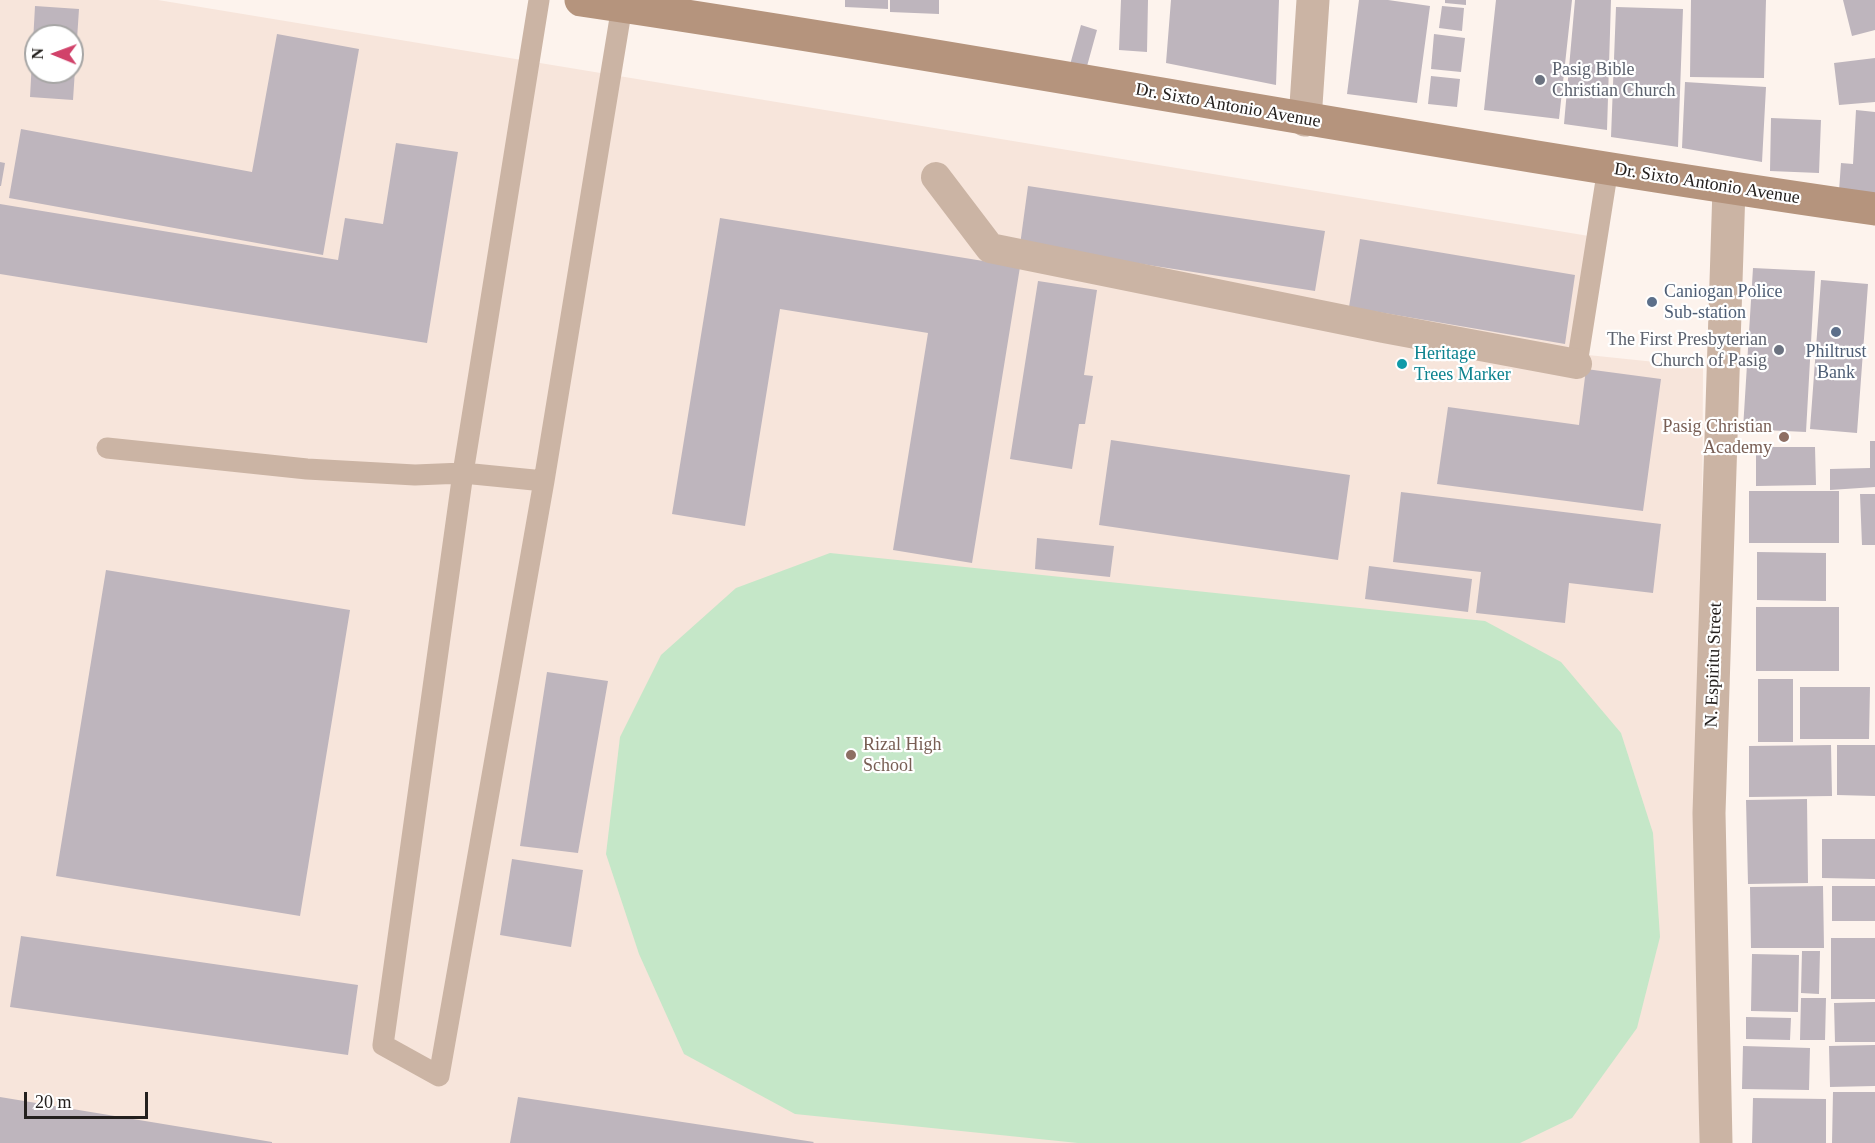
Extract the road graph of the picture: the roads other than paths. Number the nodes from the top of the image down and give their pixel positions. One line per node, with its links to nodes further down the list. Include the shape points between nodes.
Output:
1 (539, 0): 12 (lane)
2 (580, 0): 4 (main road, Dr. Sixto Antonio Avenue)
3 (1313, 0): 5 (street)
4 (622, 6): 5 (main road, Dr. Sixto Antonio Avenue, via 1006,67); 13 (lane)
5 (1305, 120): 6 (main road, Dr. Sixto Antonio Avenue)
6 (1608, 168): 8 (main road, Dr. Sixto Antonio Avenue); 10 (lane)
7 (936, 177): 10 (street, via 990,248)
8 (1729, 188): 9 (main road, Dr. Sixto Antonio Avenue); 14 (street, N. Espiritu Street, via 1709,813)
9 (1875, 209)
10 (1577, 364)
11 (107, 448): 12 (lane, via 307,469)
12 (463, 473): 13 (lane); 13 (lane, via 383,1045 439,1076)
13 (544, 481)
14 (1716, 1143)

